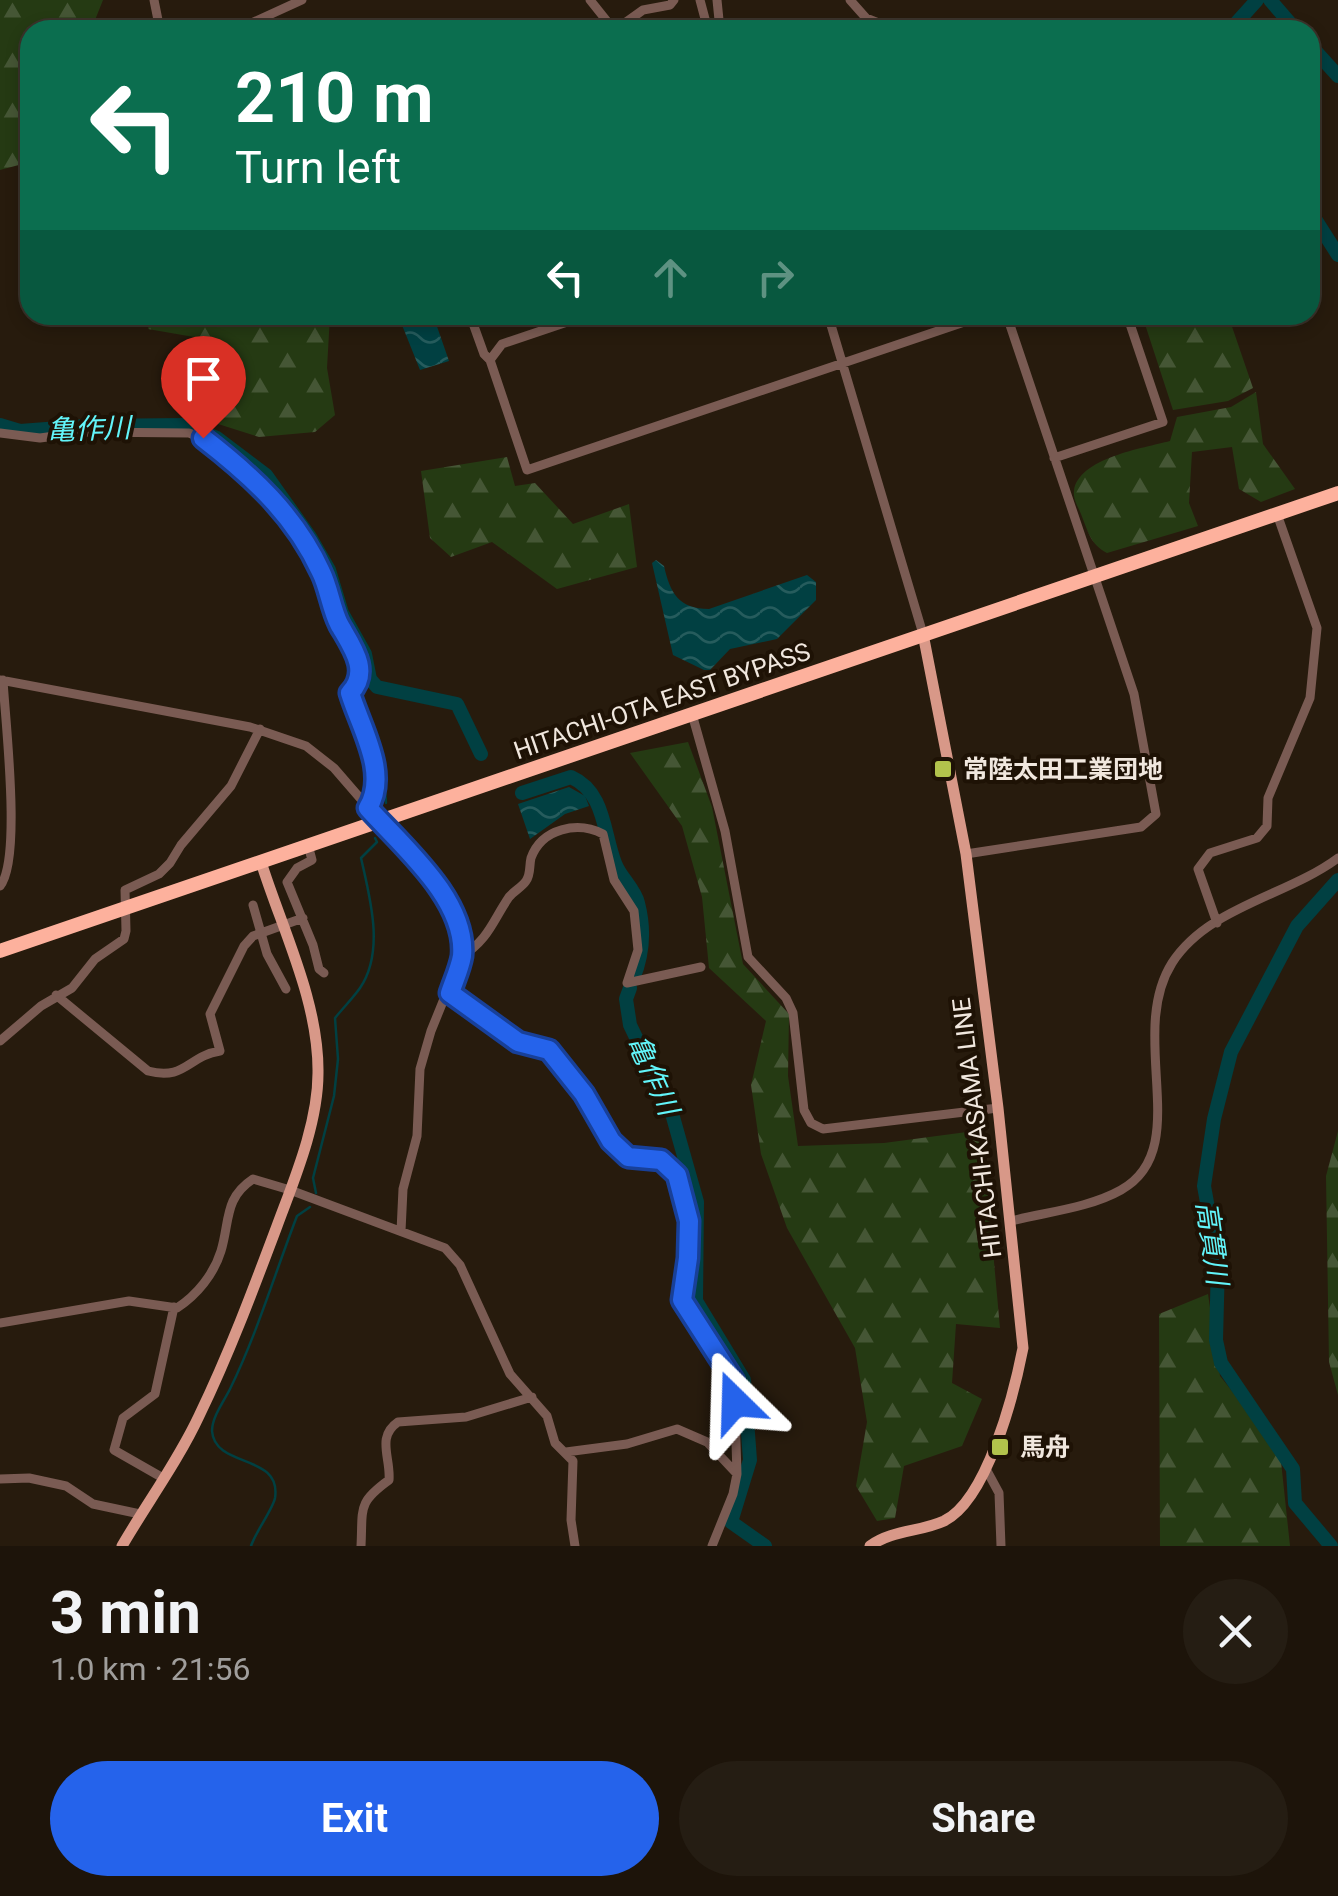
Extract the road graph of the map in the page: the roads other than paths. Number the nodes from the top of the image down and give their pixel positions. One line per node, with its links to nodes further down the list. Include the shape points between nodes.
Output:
1 (302, 0): 5 (street)
2 (590, 0): 6 (street)
3 (674, 0): 7 (street)
4 (850, 0): 8 (street)
5 (258, 20)
6 (606, 20)
7 (628, 20)
8 (871, 20)
9 (474, 325): 15 (street)
10 (558, 325): 15 (street, via 502,344)
11 (831, 325): 16 (street)
12 (956, 325): 16 (street)
13 (1010, 325): 18 (street)
14 (1130, 325): 18 (street, via 1162,422)
15 (490, 360): 16 (street, via 527,470)
16 (842, 364): 22 (street)
17 (0, 433): 26 (street, via 190,433 277,502 320,569 362,671 350,693 376,765 376,794)
18 (1054, 458): 21 (street)
19 (1338, 494): 20 (highway, HITACHI-OTA EAST BYPASS)
20 (1277, 514): 21 (highway, HITACHI-OTA EAST BYPASS); 35 (street, via 1317,628 1310,698 1268,798 1267,826 1257,838 1210,853 1198,869)
21 (1094, 576): 22 (highway, HITACHI-OTA EAST BYPASS); 28 (street, via 1138,711 1156,814 1141,826)
22 (924, 634): 24 (highway, HITACHI-OTA EAST BYPASS); 28 (main road, HITACHI-KASAMA LINE)
23 (1, 680): 25 (street); 31 (street, via 11,796 8,873)
24 (692, 714): 27 (highway, HITACHI-OTA EAST BYPASS); 45 (street, via 725,831 748,957 791,1007 810,1123 824,1129)
25 (255, 728): 26 (street, via 320,755); 33 (street, via 220,802 159,874 126,890)
26 (368, 808): 38 (street, via 451,906)
27 (308, 846): 30 (highway, HITACHI-OTA EAST BYPASS); 34 (street, via 312,860 287,882)
28 (966, 854): 45 (main road, HITACHI-KASAMA LINE)
29 (1338, 858): 35 (street)
30 (261, 862): 33 (highway, HITACHI-OTA EAST BYPASS); 46 (main road, via 304,989 318,1074)
31 (0, 886)
32 (252, 905): 36 (street)
33 (125, 908): 37 (highway, HITACHI-OTA EAST BYPASS); 43 (street, via 124,939)
34 (303, 918): 36 (street); 40 (street)
35 (1217, 922): 47 (street, via 1187,944 1158,993 1153,1019 1160,1126 1151,1161 1138,1178 1107,1196)
36 (260, 933): 41 (street); 43 (street, via 244,946 212,1008 220,1051 178,1074 148,1071)
37 (0, 951)
38 (462, 958): 39 (street, via 488,935 525,882 538,848 570,827 603,834 614,880 634,911 638,950 626,982); 42 (street)
39 (701, 967)
40 (324, 973)
41 (286, 989)
42 (450, 993): 48 (street, via 420,1069); 54 (street, via 518,1042 549,1050 611,1141 628,1157 661,1160 677,1175 689,1221 682,1300 734,1381)
43 (56, 995): 44 (street)
44 (0, 1041)
45 (998, 1108): 47 (main road, HITACHI-KASAMA LINE)
46 (290, 1190): 48 (street); 49 (street, via 253,1179 236,1192 220,1254 199,1291); 55 (main road, via 206,1402)
47 (1011, 1221): 53 (main road, HITACHI-KASAMA LINE, via 1023,1348)
48 (401, 1231): 51 (street, via 452,1256 510,1374)
49 (174, 1307): 50 (street, via 129,1301); 55 (street, via 155,1394 123,1418 114,1450)
50 (0, 1323)
51 (532, 1397): 52 (street); 59 (street, via 466,1417 389,1428 384,1436 390,1480 364,1504)
52 (566, 1452): 54 (street, via 677,1429 707,1442); 60 (street, via 573,1461)
53 (986, 1469): 62 (main road, HITACHI-KASAMA LINE, via 953,1515); 63 (street, via 999,1493)
54 (737, 1474): 61 (street)
55 (162, 1478): 57 (main road)
56 (0, 1479): 57 (street, via 66,1486 93,1504)
57 (140, 1514): 58 (main road)
58 (122, 1546)
59 (360, 1546)
60 (576, 1546)
61 (712, 1546)
62 (870, 1546)
63 (1001, 1546)

